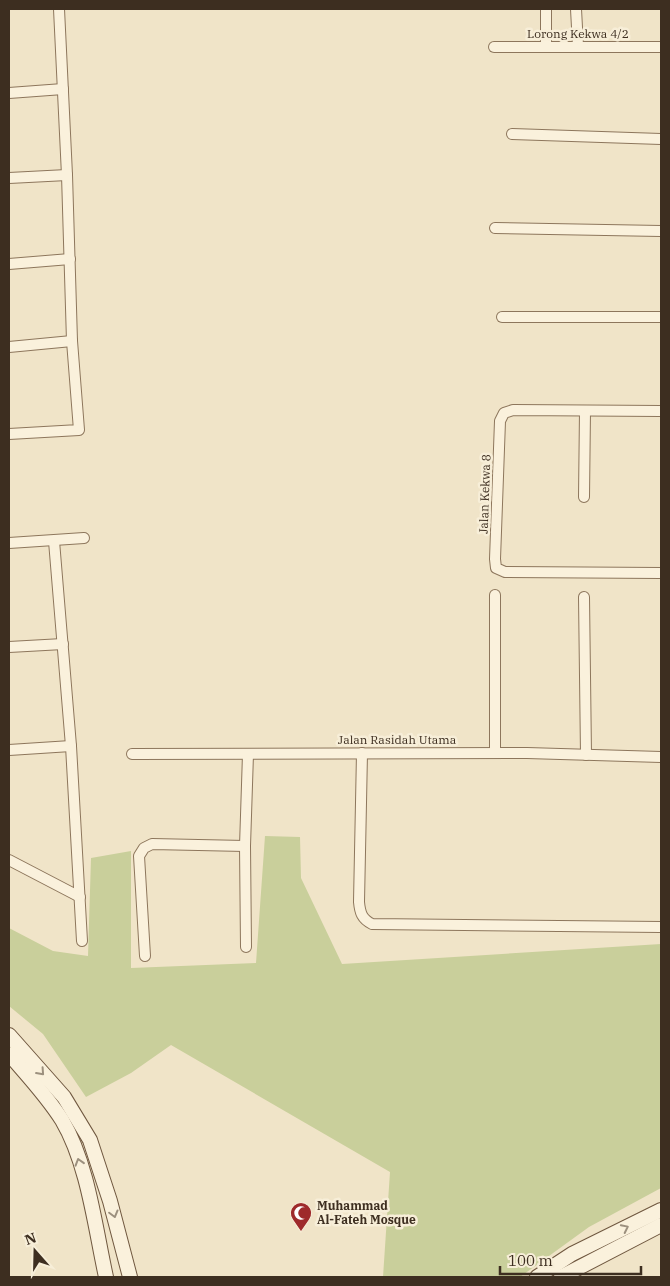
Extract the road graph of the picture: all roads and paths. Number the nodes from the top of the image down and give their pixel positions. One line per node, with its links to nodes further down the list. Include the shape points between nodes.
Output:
1 (58, 9): 8 (street)
2 (546, 9): 4 (street)
3 (576, 9): 5 (street)
4 (546, 46): 5 (street, Lorong Kekwa 4/2); 6 (street, Lorong Kekwa 4/2)
5 (578, 46): 7 (street, Lorong Kekwa 4/2)
6 (494, 47)
7 (661, 48)
8 (63, 89): 9 (street); 12 (street)
9 (9, 93)
10 (512, 134): 11 (street)
11 (661, 139)
12 (67, 175): 13 (street); 16 (street)
13 (9, 178)
14 (495, 228): 15 (street)
15 (661, 231)
16 (70, 259): 17 (street); 20 (street)
17 (9, 264)
18 (661, 317): 19 (street)
19 (502, 318)
20 (72, 341): 21 (street); 24 (street, via 79,430)
21 (9, 346)
22 (585, 411): 23 (street, Jalan Kekwa 8); 25 (street); 29 (street, Jalan Kekwa 8, via 513,410 504,413 500,422 496,568 505,572)
23 (661, 411)
24 (9, 434)
25 (584, 497)
26 (84, 538): 27 (street)
27 (54, 540): 28 (street); 32 (street)
28 (9, 543)
29 (661, 573)
30 (495, 595): 37 (street)
31 (584, 597): 40 (street)
32 (63, 644): 33 (street); 34 (street)
33 (9, 647)
34 (71, 746): 35 (street); 44 (street)
35 (9, 750)
36 (362, 753): 37 (street, Jalan Rasidah Utama); 39 (street, Jalan Rasidah Utama); 45 (street, via 360,913 365,921 372,924)
37 (495, 753): 40 (street, Jalan Rasidah Utama)
38 (132, 754): 39 (street, Jalan Rasidah Utama)
39 (248, 754): 42 (street)
40 (586, 755): 41 (street, Jalan Rasidah Utama)
41 (661, 757)
42 (245, 846): 47 (street); 48 (street, via 152,844 144,848 139,856)
43 (9, 860): 44 (street)
44 (80, 897): 46 (street)
45 (661, 927)
46 (82, 941)
47 (246, 947)
48 (145, 956)
49 (9, 1035): 54 (street, one-way to 54, via 64,1097 90,1140)
50 (9, 1054): 53 (street, one-way to 50, via 80,1163 71,1138 42,1092)
51 (661, 1210): 55 (street, one-way to 51, via 572,1254)
52 (661, 1226): 56 (street)
53 (106, 1277)
54 (130, 1277)
55 (537, 1277)
56 (561, 1277)

